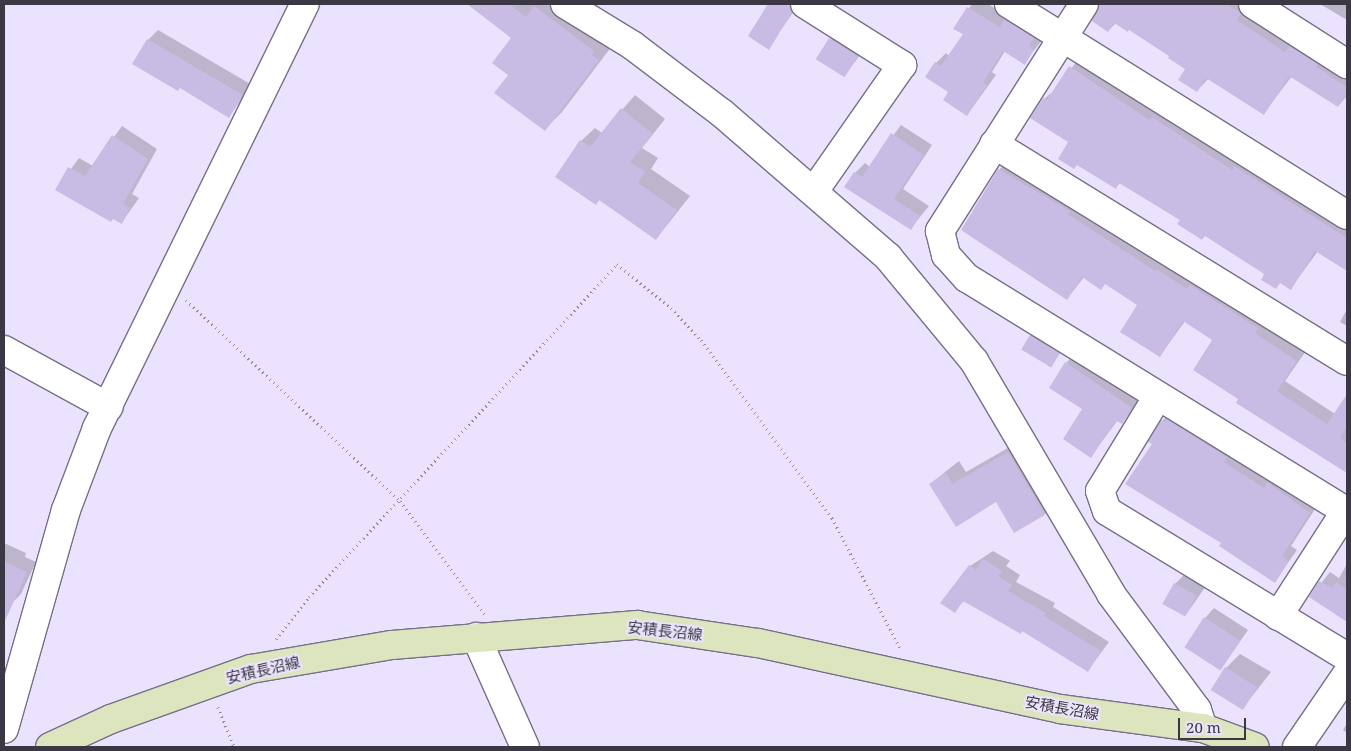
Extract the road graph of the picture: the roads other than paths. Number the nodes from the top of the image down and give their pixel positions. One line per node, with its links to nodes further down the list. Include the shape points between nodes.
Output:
1 (305, 4): 15 (street)
2 (566, 4): 10 (street, via 632,45 723,114)
3 (805, 4): 10 (street, via 902,66)
4 (1009, 4): 7 (street)
5 (1084, 4): 7 (street)
6 (1253, 4): 8 (street)
7 (1062, 38): 9 (street); 11 (street)
8 (1347, 64)
9 (994, 144): 13 (street); 14 (street, via 940,231 951,263 967,278)
10 (814, 192): 21 (street, via 877,246 974,361 1111,594 1197,710)
11 (1347, 215)
12 (4, 350): 15 (street)
13 (1347, 361)
14 (1158, 396): 16 (street); 17 (street, via 1100,491 1107,511)
15 (108, 407): 22 (street, via 66,510)
16 (1346, 510): 17 (street)
17 (1278, 616): 19 (street)
18 (487, 637): 21 (main road, 安積長沼線, via 638,625 758,644 1060,709); 23 (main road, 安積長沼線, via 392,645 251,669 86,729); 24 (street)
19 (1347, 657)
20 (1347, 674): 26 (street)
21 (1203, 728): 25 (main road, 安積長沼線)
22 (4, 729)
23 (50, 747)
24 (525, 747)
25 (1255, 747)
26 (1297, 747)

